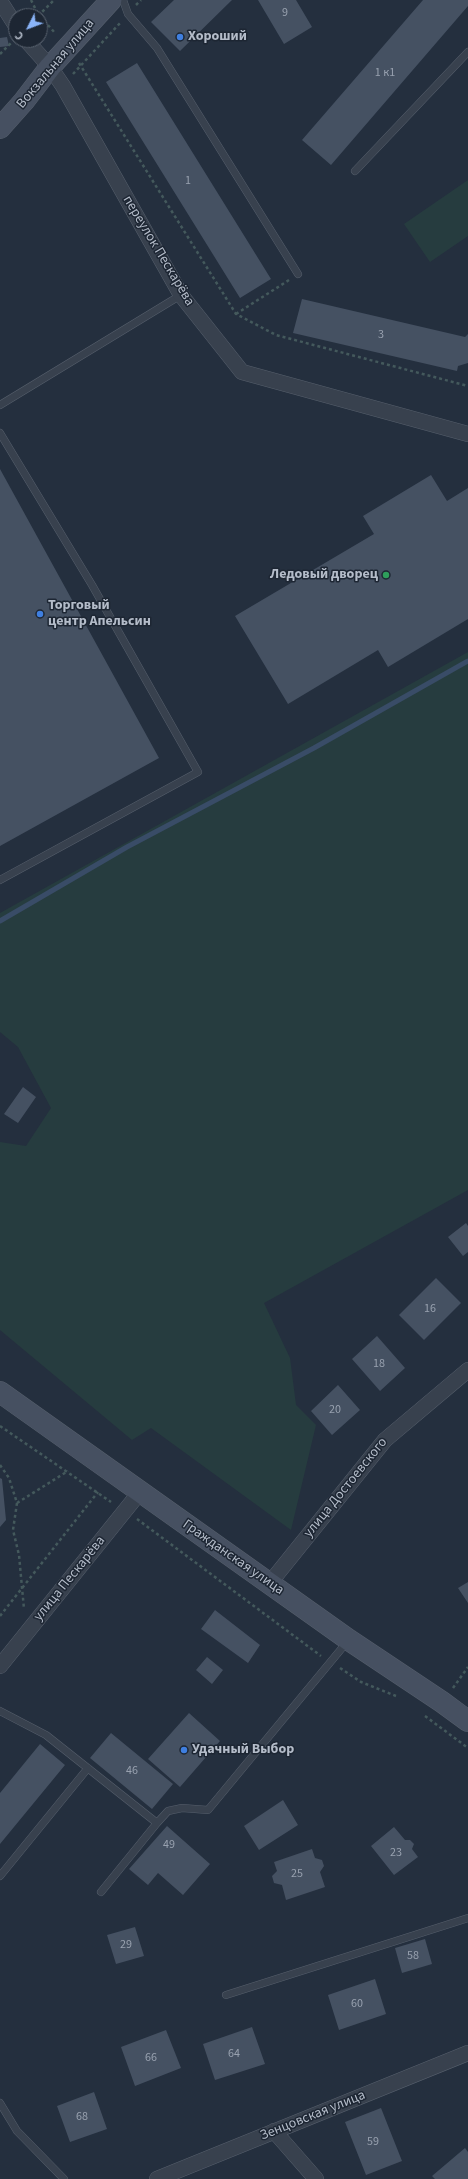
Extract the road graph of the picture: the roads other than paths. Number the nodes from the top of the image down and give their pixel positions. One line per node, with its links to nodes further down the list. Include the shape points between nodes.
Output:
1 (112, 0): 7 (main road, Вокзальная улица)
2 (123, 0): 10 (lane, via 128,14 157,48)
3 (0, 1): 4 (street)
4 (8, 14)
5 (33, 48): 7 (street, переулок Пескарёва)
6 (468, 52): 9 (lane)
7 (50, 67): 8 (main road, Вокзальная улица); 11 (street, переулок Пескарёва)
8 (0, 128)
9 (355, 171)
10 (298, 274)
11 (181, 295): 12 (lane); 14 (street, переулок Пескарёва, via 242,372)
12 (0, 405)
13 (0, 433): 15 (lane, via 92,585 198,772)
14 (468, 434)
15 (0, 880)
16 (468, 1370): 19 (street, улица Достоевского, via 385,1440)
17 (0, 1392): 18 (main road, Гражданская улица)
18 (140, 1492): 19 (main road, Гражданская улица); 21 (street, улица Пескарёва)
19 (269, 1584): 20 (main road, Гражданская улица)
20 (349, 1640): 23 (main road, Гражданская улица); 25 (lane, via 208,1810 182,1808 168,1811)
21 (0, 1666)
22 (0, 1711): 24 (lane, via 46,1735)
23 (468, 1721)
24 (88, 1768): 25 (lane); 26 (lane)
25 (157, 1823): 27 (lane)
26 (0, 1876)
27 (101, 1892)
28 (468, 1918): 29 (lane)
29 (226, 1995)
30 (468, 2053): 32 (street, Зенцовская улица)
31 (0, 2103): 33 (lane, via 17,2131)
32 (274, 2131): 34 (street, Зенцовская улица); 35 (street)
33 (64, 2179)
34 (157, 2179)
35 (316, 2179)

